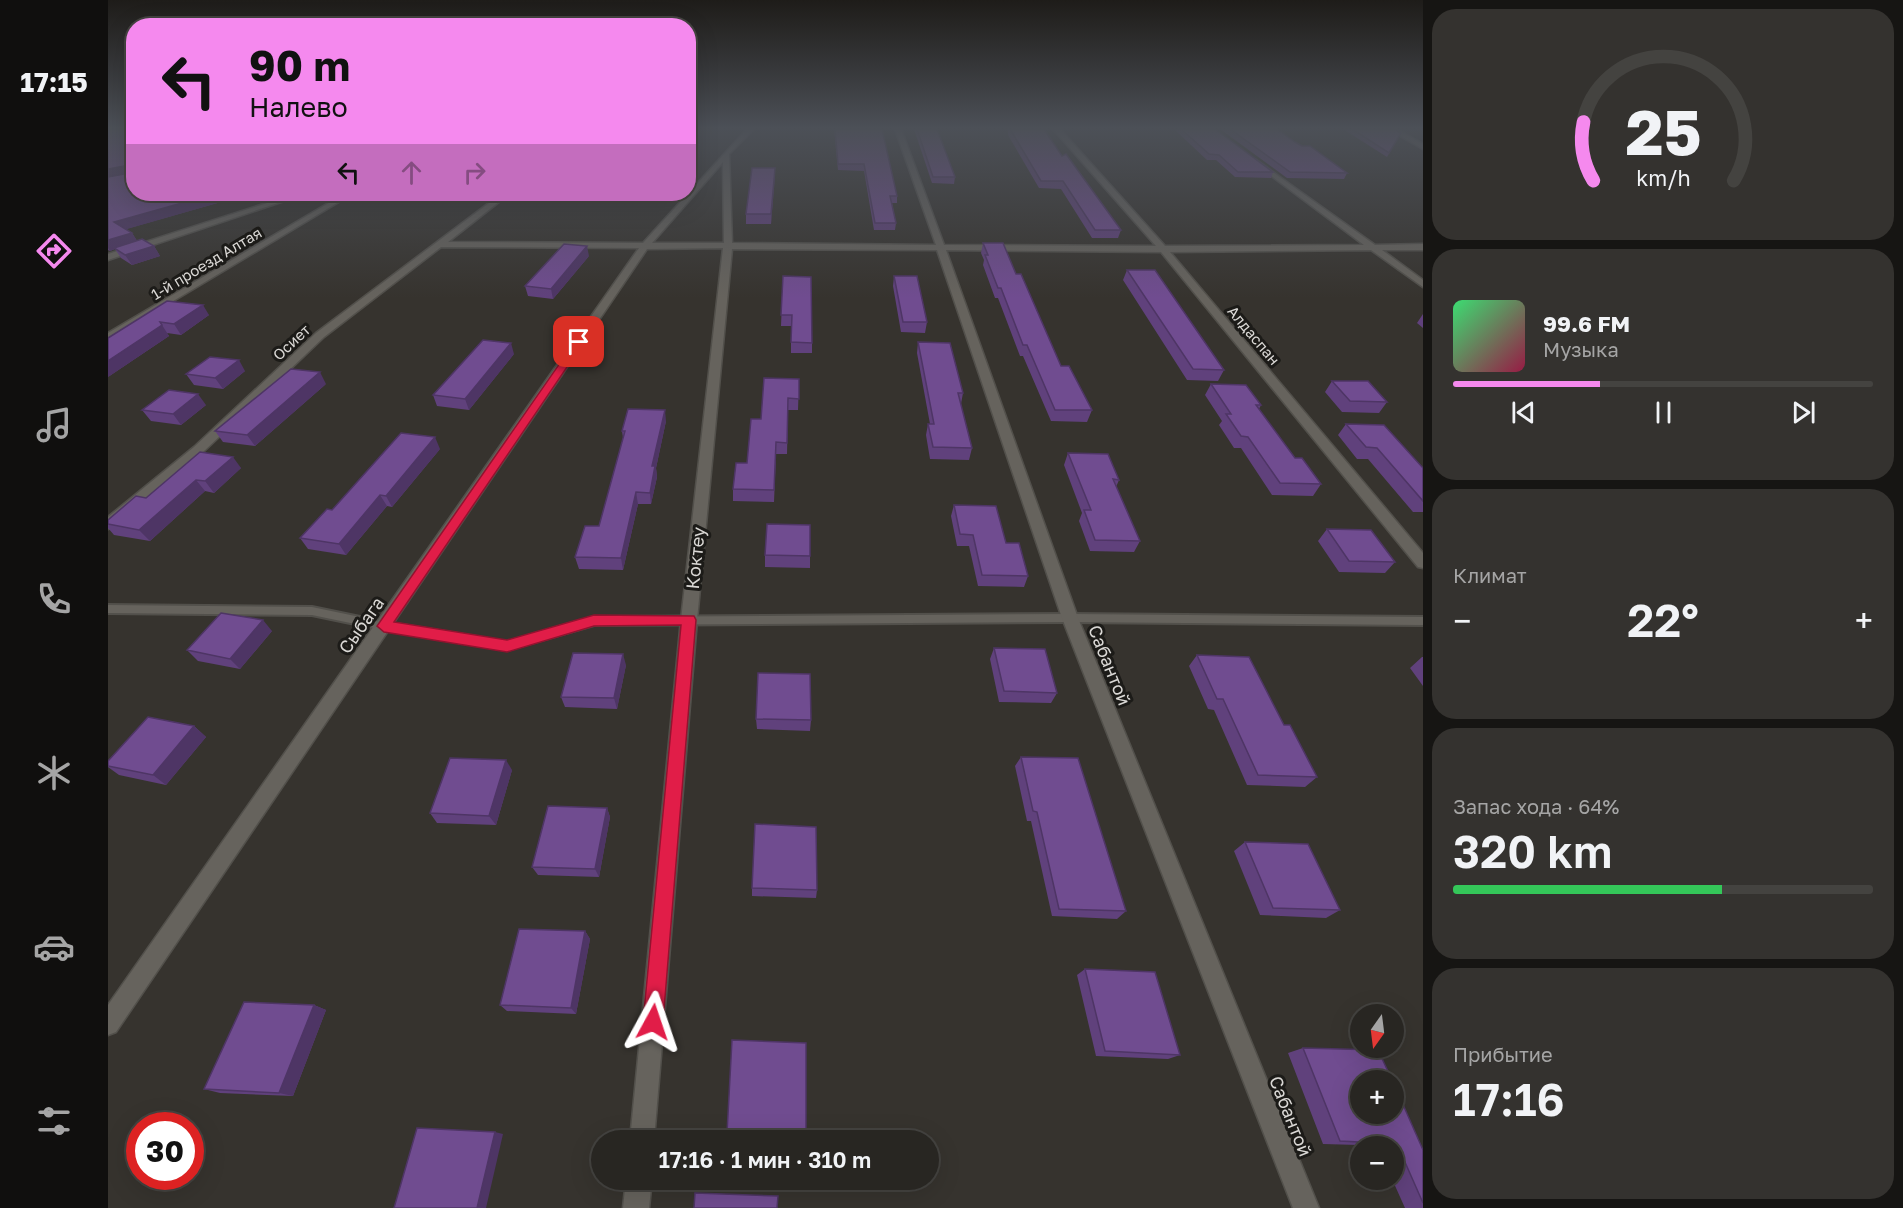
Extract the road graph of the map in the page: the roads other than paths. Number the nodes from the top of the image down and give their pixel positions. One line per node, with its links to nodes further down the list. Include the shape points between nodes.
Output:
1 (727, 185): 10 (street, Коктеу)
2 (918, 185): 14 (street, Сабантой)
3 (1107, 185): 15 (street, Алдаспан)
4 (1289, 185): 12 (street)
5 (280, 201): 16 (street)
6 (336, 201): 18 (street, 1-й проезд Алтая)
7 (496, 201): 9 (street, Осиет)
8 (685, 201): 11 (street, Сыбага)
9 (441, 244): 11 (street); 19 (street, Осиет, via 320,335 198,450)
10 (728, 246): 11 (street); 14 (street); 23 (street, Коктеу)
11 (644, 247): 25 (street, Сыбага)
12 (1373, 247): 13 (street); 15 (street); 17 (street)
13 (1423, 247)
14 (941, 248): 15 (street); 22 (street, Сабантой)
15 (1164, 249): 20 (street, Алдаспан)
16 (108, 258)
17 (1423, 284)
18 (108, 337)
19 (108, 524)
20 (1423, 563)
21 (108, 609): 25 (lane, via 312,611)
22 (1070, 618): 23 (lane); 24 (lane); 30 (street, Сабантой)
23 (689, 620): 25 (lane, via 594,621 507,646); 27 (street, Коктеу)
24 (1423, 621)
25 (384, 626): 26 (street, Сыбага)
26 (108, 1024)
27 (643, 1130)
28 (638, 1190): 29 (street)
29 (636, 1208)
30 (1306, 1208)

